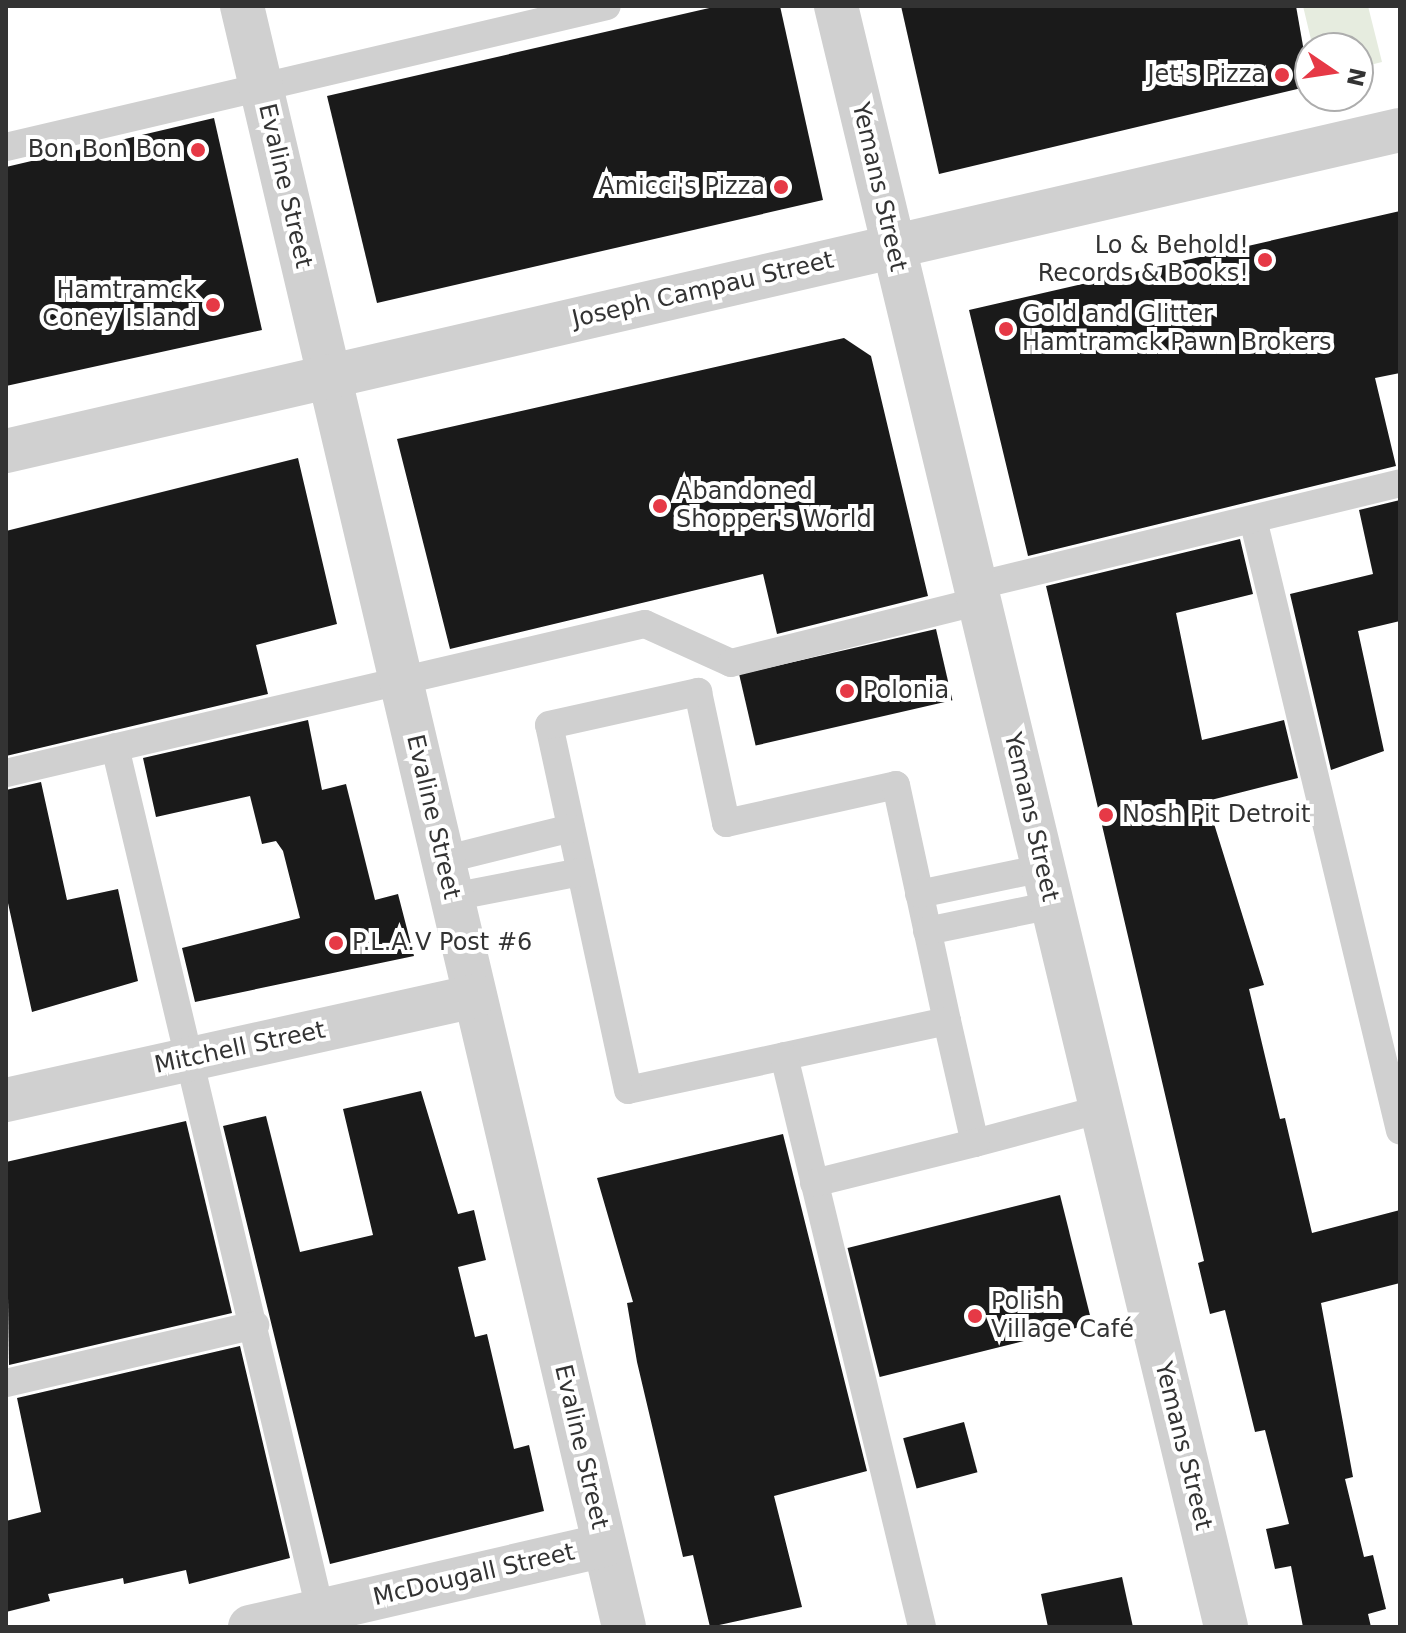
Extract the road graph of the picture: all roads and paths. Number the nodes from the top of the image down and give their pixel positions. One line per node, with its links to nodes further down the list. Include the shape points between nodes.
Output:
1 (242, 6): 5 (street, Evaline Street)
2 (607, 6): 4 (lane)
3 (836, 6): 8 (street, Yemans Street)
4 (545, 13): 5 (lane)
5 (261, 85): 7 (lane); 9 (street, Evaline Street)
6 (1400, 130): 8 (street, Joseph Campau Street)
7 (6, 147)
8 (893, 247): 9 (street, Joseph Campau Street); 13 (street, Yemans Street)
9 (330, 377): 10 (street, Joseph Campau Street); 15 (street, Evaline Street)
10 (6, 451)
11 (1400, 483): 12 (lane)
12 (1253, 519): 13 (lane); 31 (lane)
13 (977, 593): 14 (lane); 22 (street, Yemans Street)
14 (731, 663): 15 (lane, via 645,624); 16 (lane)
15 (401, 680): 17 (lane); 21 (street, Evaline Street)
16 (698, 692): 19 (lane, via 549,725); 23 (lane, via 726,823 896,785)
17 (115, 747): 18 (lane); 28 (lane)
18 (6, 773)
19 (571, 828): 20 (lane); 21 (lane)
20 (581, 872): 21 (lane); 27 (lane, via 628,1090)
21 (447, 878): 25 (street, Evaline Street)
22 (1048, 886): 23 (lane); 24 (lane); 30 (street, Yemans Street)
23 (919, 894): 24 (lane)
24 (927, 931): 26 (lane)
25 (475, 996): 28 (street, Mitchell Street); 36 (street, Evaline Street)
26 (947, 1021): 27 (lane); 32 (lane)
27 (784, 1056): 33 (lane)
28 (193, 1059): 29 (street, Mitchell Street); 34 (lane)
29 (6, 1100)
30 (1102, 1109): 32 (lane); 41 (street, Yemans Street)
31 (1400, 1131)
32 (975, 1143): 33 (lane)
33 (814, 1183): 40 (lane)
34 (255, 1325): 35 (lane); 37 (lane)
35 (6, 1383)
36 (604, 1545): 37 (street, McDougall Street); 39 (street, Evaline Street)
37 (323, 1619): 38 (street, McDougall Street)
38 (250, 1627)
39 (624, 1627)
40 (922, 1627)
41 (1226, 1627)

